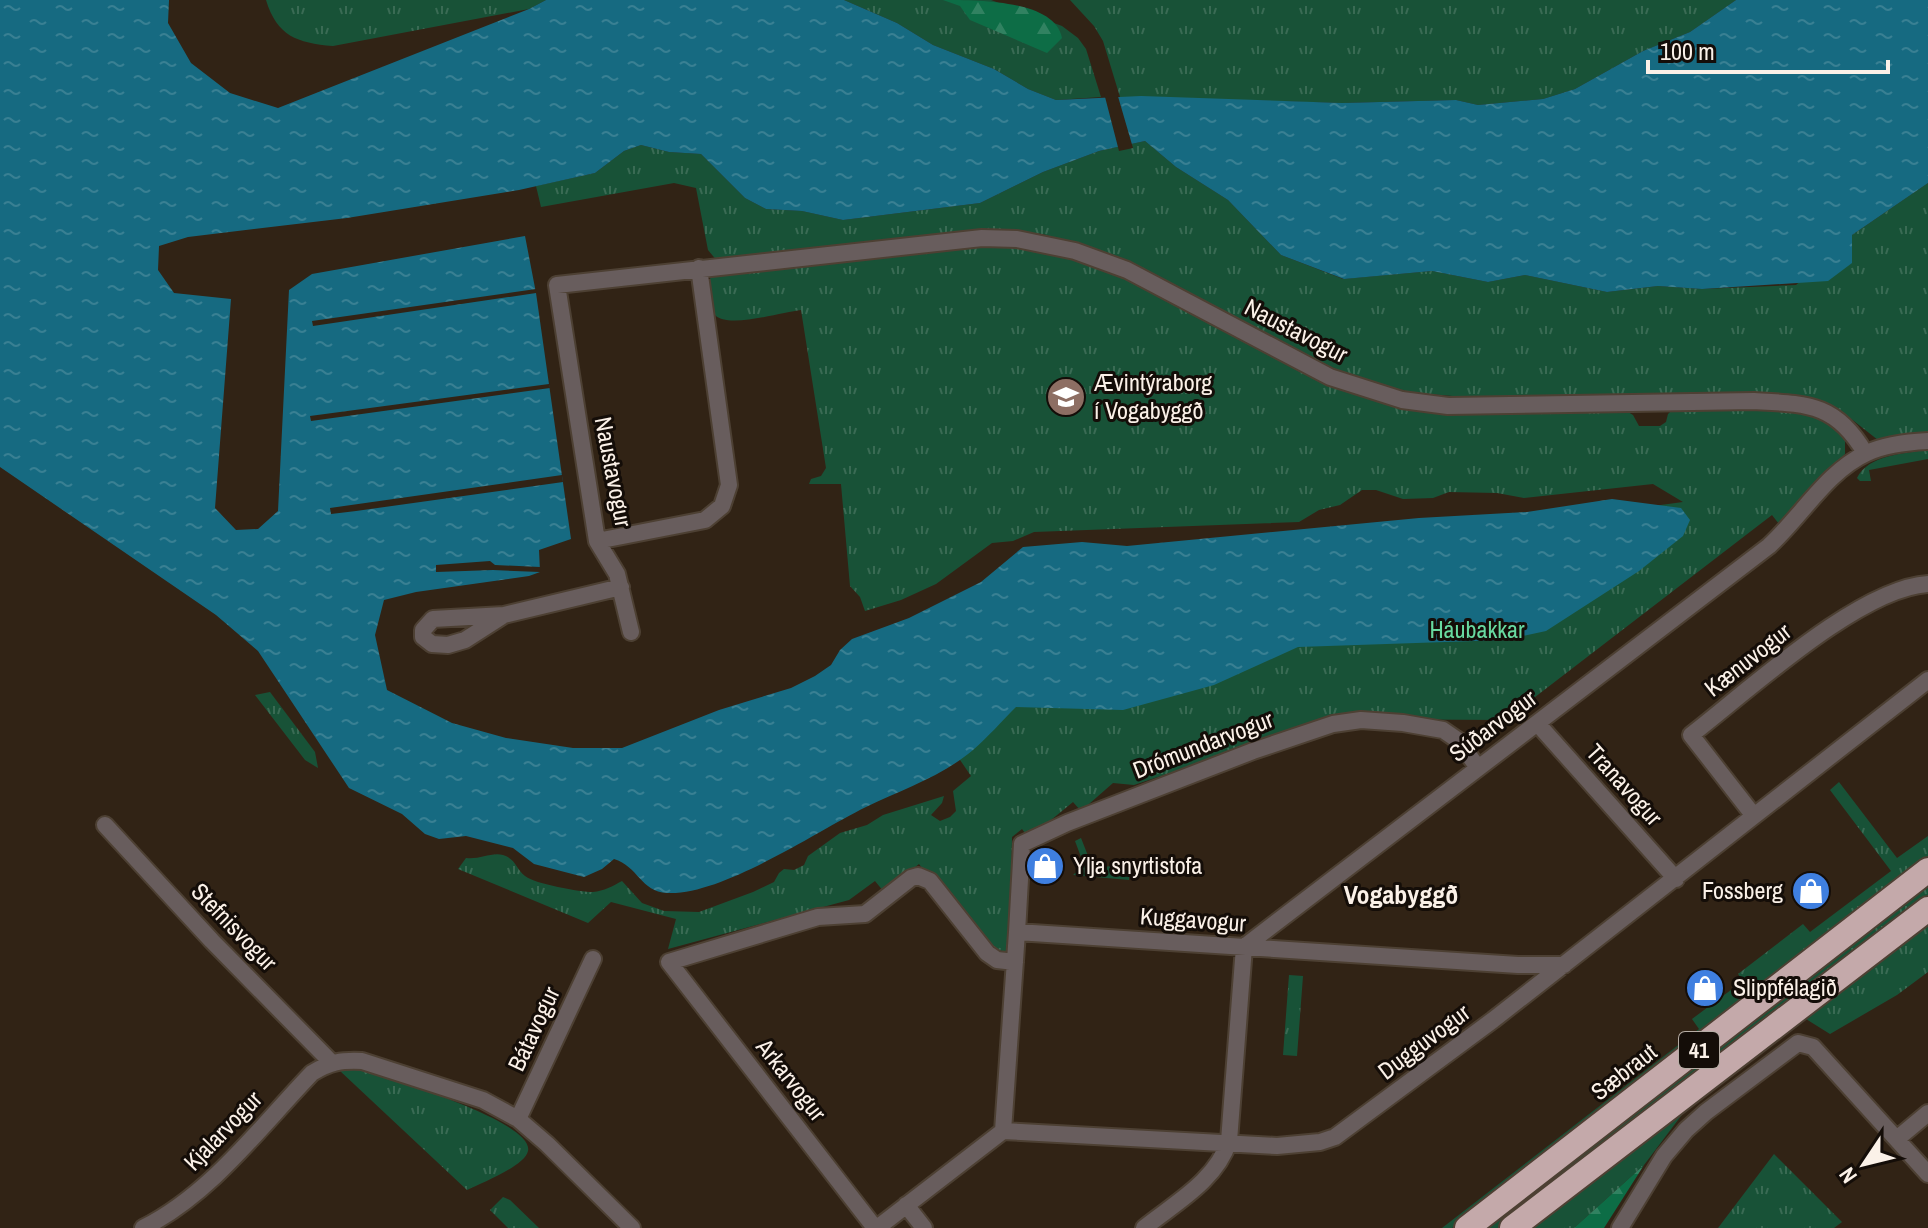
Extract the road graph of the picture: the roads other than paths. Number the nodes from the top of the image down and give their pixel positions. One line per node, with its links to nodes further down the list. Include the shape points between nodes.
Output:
1 (699, 268): 3 (street, Naustavogur, via 982,238 1045,243 1150,281 1330,377 1381,395 1448,406 1789,403 1833,415 1845,423); 4 (street, Naustavogur, via 729,485 722,506 705,520); 4 (street, Naustavogur, via 557,285)
2 (1928, 441): 3 (street, Súðarvogur)
3 (1865, 453): 10 (street, Súðarvogur, via 1825,486 1769,546)
4 (597, 541): 6 (street)
5 (1928, 584): 12 (street, Kænuvogur, via 1886,595 1834,624 1691,735)
6 (621, 587): 7 (street); 8 (street)
7 (504, 615)
8 (631, 632)
9 (1928, 680): 12 (street, Dugguvogur)
10 (1537, 723): 11 (street, Súðarvogur); 15 (street, Tranavogur)
11 (1478, 768): 17 (street, Drómundarvogur, via 1451,734 1403,723 1333,724 1253,751 1022,844); 18 (street, Súðarvogur)
12 (1754, 816): 15 (street, Dugguvogur)
13 (105, 825): 22 (street, Stefnisvogur)
14 (1928, 870): 35 (highway, Sæbraut / 41)
15 (1676, 879): 21 (street, Dugguvogur)
16 (1928, 909): 36 (highway, 41)
17 (1017, 932): 18 (street, Kuggavogur); 20 (street)
18 (1244, 947): 21 (street, Kuggavogur); 27 (street)
19 (593, 959): 24 (street, Bátavogur)
20 (1015, 962): 25 (street); 32 (street, Arkarvogur, via 987,953 930,881 918,876 865,914 818,917 669,962)
21 (1564, 965): 27 (street, Dugguvogur, via 1335,1137 1277,1146)
22 (331, 1062): 24 (street, via 362,1061 483,1100); 31 (street, Kjalarvogur, via 312,1073 200,1189)
23 (1928, 1113): 26 (street)
24 (518, 1119): 30 (street)
25 (1003, 1131): 27 (street, Dugguvogur); 29 (street)
26 (1898, 1138): 28 (street); 37 (street, via 1813,1047 1793,1045 1706,1112 1664,1156)
27 (1229, 1141): 34 (street, via 1215,1169)
28 (1928, 1174)
29 (906, 1205): 32 (street); 33 (street)
30 (631, 1225)
31 (143, 1228)
32 (876, 1228)
33 (924, 1228)
34 (1144, 1228)
35 (1467, 1228)
36 (1512, 1228)
37 (1620, 1228)

